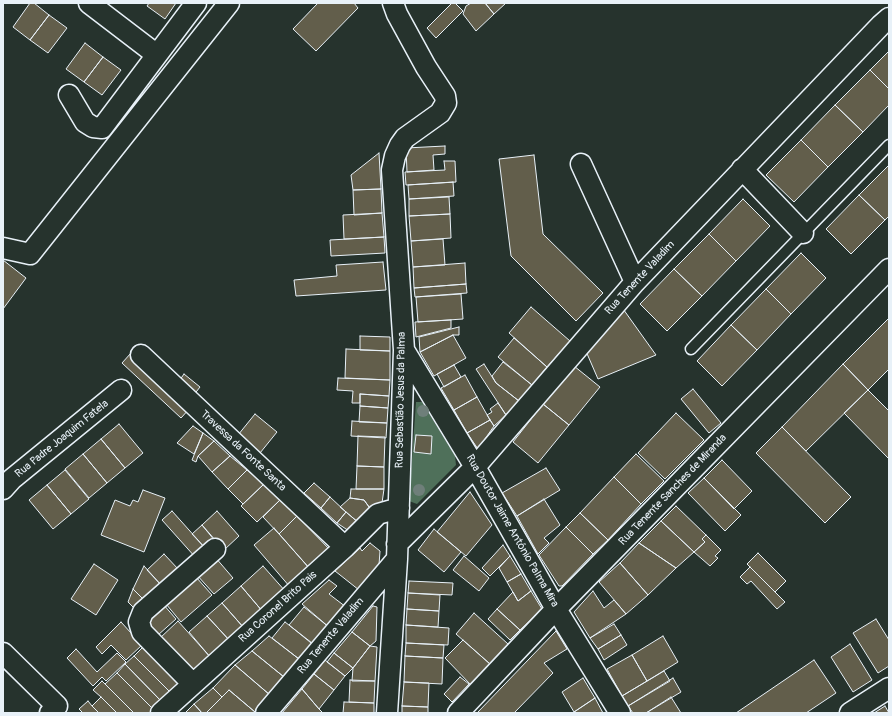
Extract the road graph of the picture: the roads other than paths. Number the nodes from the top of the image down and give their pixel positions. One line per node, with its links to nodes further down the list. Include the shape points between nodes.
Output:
1 (89, 3): 6 (street)
2 (196, 3): 6 (street)
3 (229, 3): 12 (street, via 30,254)
4 (393, 3): 15 (street, Rua Sebastião Jesus da Palma, via 426,67 445,96 446,104 440,113 400,145 392,170)
5 (889, 18): 10 (street, Rua Tenente Valadim)
6 (157, 55): 7 (street, via 102,128 93,127 85,122)
7 (69, 95)
8 (889, 145): 11 (lane)
9 (581, 164): 14 (street)
10 (742, 169): 11 (street); 14 (street, Rua Tenente Valadim)
11 (803, 233): 16 (lane)
12 (3, 248)
13 (889, 269): 25 (street, Rua Tenente Sanches de Miranda)
14 (635, 282): 19 (street, Rua Tenente Valadim)
15 (404, 350): 19 (street, Rua Doutor Jaime António Palma Mira); 21 (street, Rua Sebastião Jesus da Palma)
16 (691, 350)
17 (141, 355): 22 (street, Travessa da Fonte Santa)
18 (121, 390): 20 (street, Rua Padre Joaquim Fatela)
19 (475, 467): 24 (street, Rua Tenente Valadim); 25 (street, Rua Doutor Jaime António Palma Mira)
20 (3, 489)
21 (399, 508): 22 (street, Rua Coronel Brito Pais, via 378,514); 24 (street, Rua Sebastião Jesus da Palma)
22 (345, 547): 27 (street, Rua Coronel Brito Pais)
23 (215, 549): 27 (street, via 142,612 139,622 142,632)
24 (397, 552): 31 (street, Rua Tenente Valadim); 32 (street, Rua Sebastião Jesus da Palma)
25 (556, 609): 33 (street, Rua Tenente Sanches de Miranda); 34 (street, Rua Doutor Jaime António Palma Mira)
26 (3, 653): 29 (street, via 57,706)
27 (193, 684): 30 (street, Rua Coronel Brito Pais)
28 (889, 688): 35 (street)
29 (50, 713)
30 (161, 713)
31 (266, 713)
32 (387, 713)
33 (458, 713)
34 (620, 713)
35 (850, 713)

